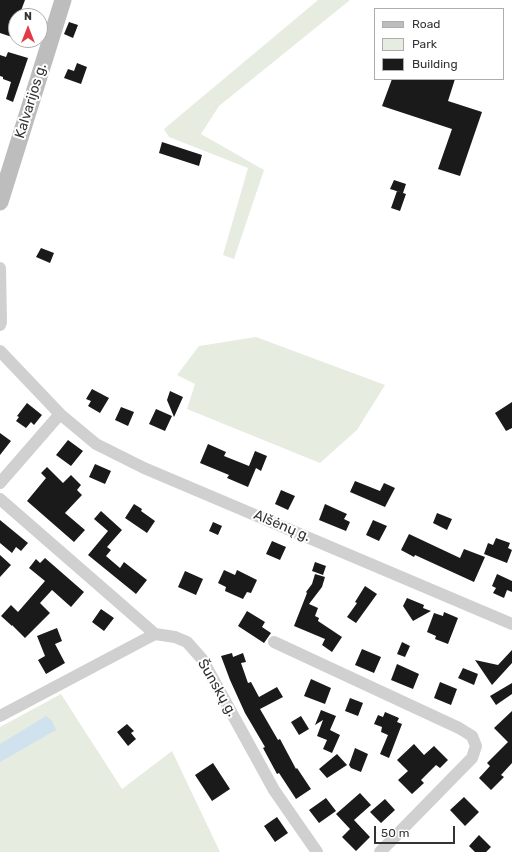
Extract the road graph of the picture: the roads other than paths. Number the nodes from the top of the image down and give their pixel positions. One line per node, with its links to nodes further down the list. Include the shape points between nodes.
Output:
1 (63, 0): 2 (main road, Kalvarijos g.)
2 (0, 202)
3 (0, 268): 4 (street)
4 (0, 325)
5 (0, 351): 6 (street, Alšėnų g.)
6 (60, 414): 7 (street); 9 (street, Alšėnų g., via 91,441 144,468)
7 (0, 483)
8 (0, 499): 10 (street)
9 (512, 624)
10 (155, 634): 12 (street); 13 (street, Šunskų g., via 187,642 202,658 274,790)
11 (274, 642): 14 (street, via 472,736 476,746 472,758)
12 (0, 716)
13 (317, 852)
14 (380, 852)

